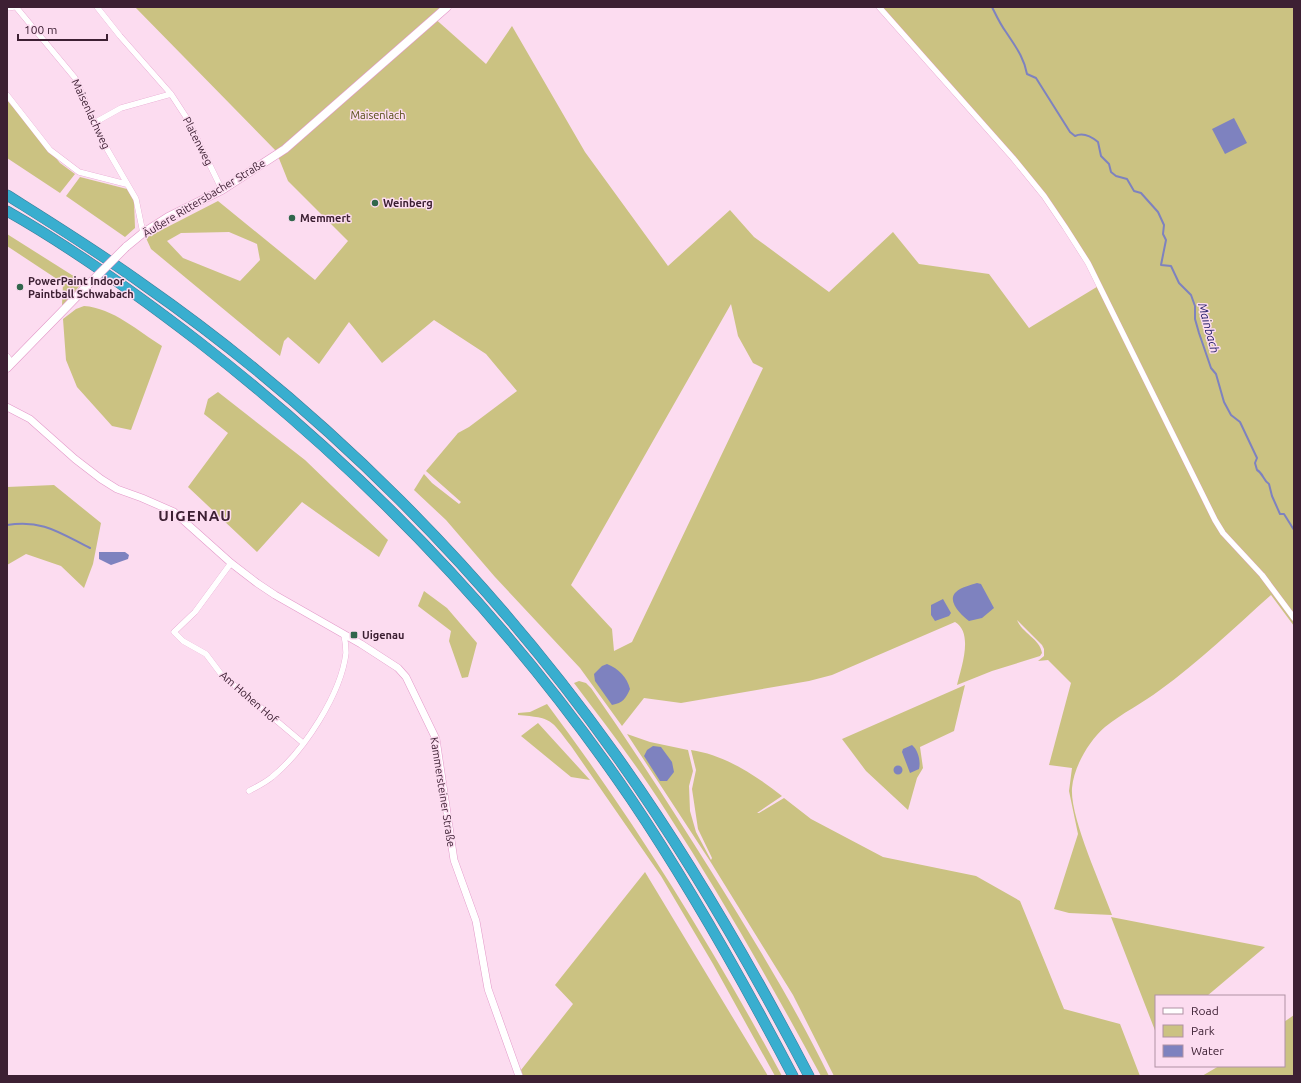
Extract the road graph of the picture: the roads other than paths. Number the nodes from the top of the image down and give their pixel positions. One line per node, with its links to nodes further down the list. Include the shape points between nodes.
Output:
1 (15, 7): 5 (street); 8 (street, Maisenlachweg, via 75,78)
2 (97, 7): 6 (street, Platenweg)
3 (447, 7): 10 (main road, Äußere Rittersbacher Straße, via 285,149)
4 (879, 7): 17 (street, via 1013,158 1053,209 1088,263 1215,520 1223,533 1262,574)
5 (7, 8)
6 (171, 94): 8 (street, via 121,108); 10 (street, Platenweg, via 188,120)
7 (7, 95): 9 (street, via 50,150 79,172)
8 (94, 123): 9 (street, Maisenlachweg)
9 (126, 184): 13 (street, Maisenlachweg, via 136,199)
10 (222, 190): 13 (main road, Äußere Rittersbacher Straße, via 168,217)
11 (7, 195): 23 (highway, via 146,286 276,387 366,468 471,575 544,661 640,791 718,911)
12 (7, 212): 22 (highway, via 141,299 241,376 360,479 472,595 567,711 662,845 728,956)
13 (143, 233): 14 (main road, Äußere Rittersbacher Straße, bridge)
14 (9, 362)
15 (7, 407): 16 (street, Kammersteiner Straße, via 30,419 75,459 112,486 174,512)
16 (231, 563): 18 (street, Kammersteiner Straße, via 275,595); 19 (street, Am Hohen Hof, via 195,612 174,632 183,641 206,654 221,674)
17 (1294, 618)
18 (344, 635): 19 (street, via 346,652 338,684); 21 (street, Kammersteiner Straße, via 398,668 406,676 432,727 439,754 454,860 476,921 488,989)
19 (303, 743): 20 (street, via 272,778)
20 (249, 791)
21 (519, 1076)
22 (793, 1076)
23 (809, 1076)

